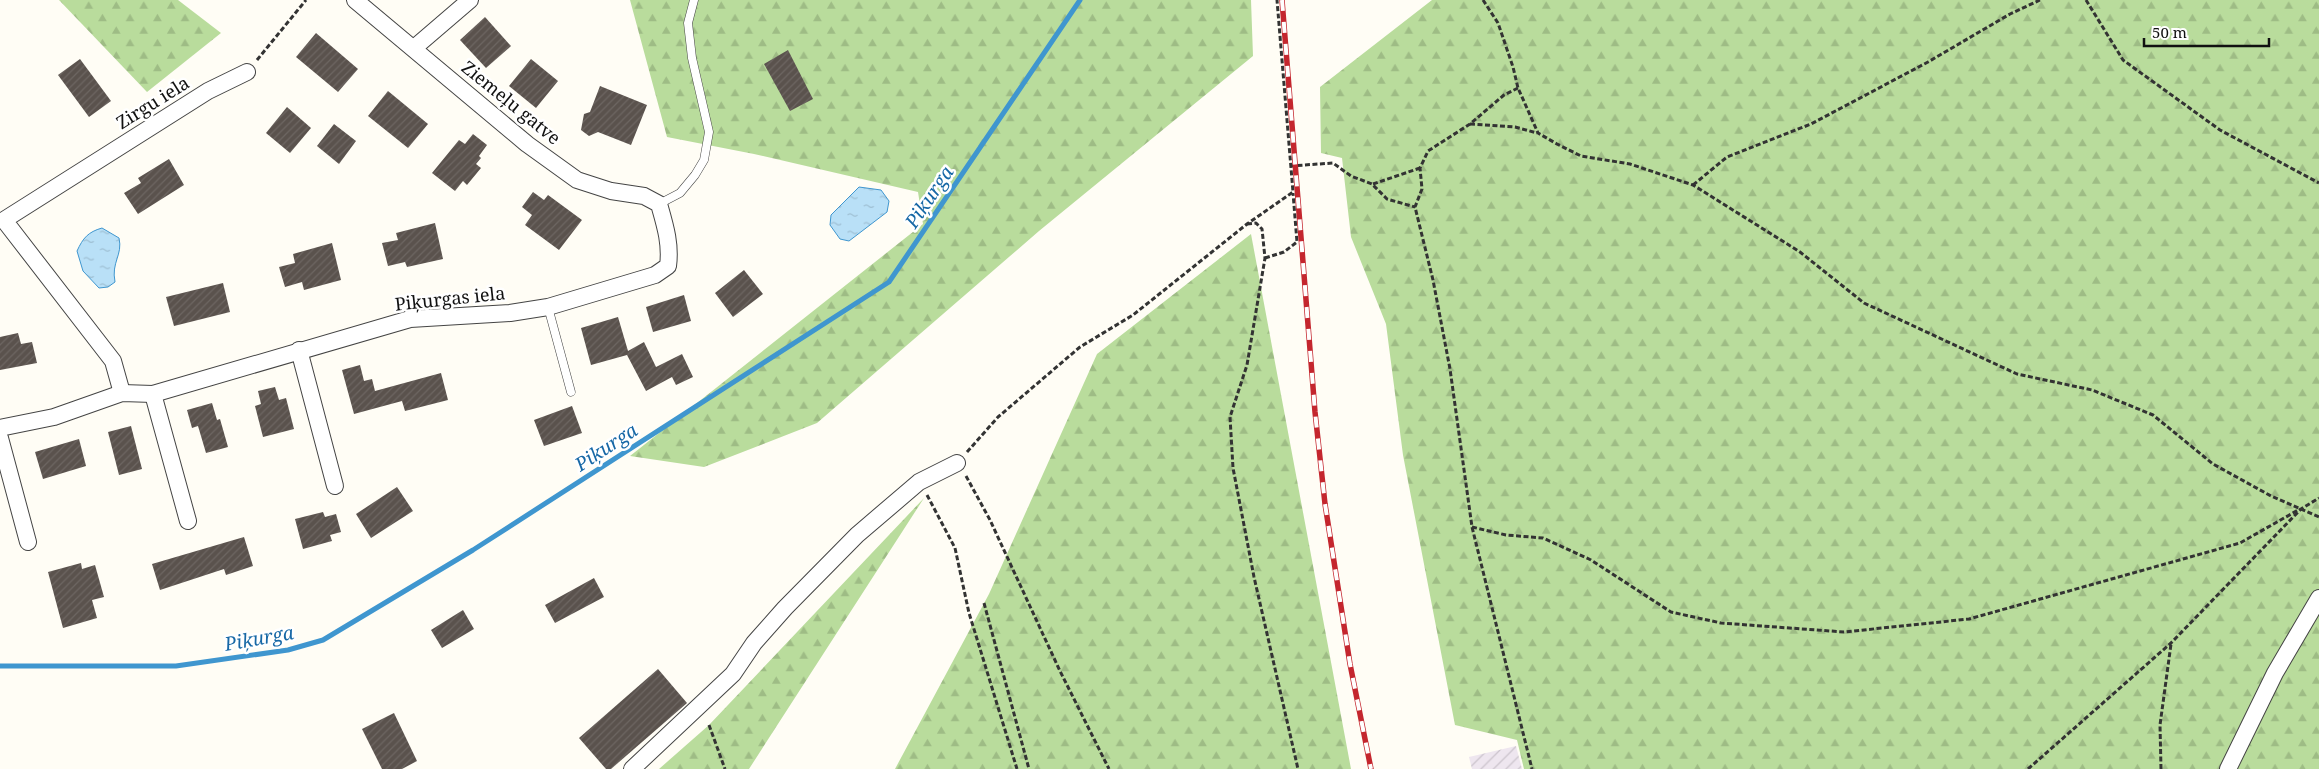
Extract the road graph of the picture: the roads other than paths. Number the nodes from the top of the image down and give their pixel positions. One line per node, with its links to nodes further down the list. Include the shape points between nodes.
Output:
1 (355, 0): 4 (street, Ziemeļu gatve)
2 (470, 0): 4 (street)
3 (694, 0): 6 (lane, via 688,23 692,58 709,132 704,160 694,175 680,193)
4 (414, 48): 6 (street, Ziemeļu gatve, via 527,144 577,180 611,191 644,196)
5 (247, 72): 7 (street, Zirgu iela, via 208,91)
6 (659, 204): 8 (street, Piķurgas iela, via 668,236 668,266 655,275)
7 (2, 218): 11 (street, Zirgu iela, via 113,360)
8 (548, 307): 9 (street, Piķurgas iela, via 510,313 410,319); 10 (lane)
9 (299, 350): 12 (street, Piķurgas iela); 16 (street)
10 (571, 392)
11 (122, 393): 12 (street, Piķurgas iela); 13 (street, Piķurgas iela, via 54,417)
12 (153, 394): 17 (street)
13 (0, 428)
14 (0, 438): 18 (street)
15 (956, 464): 20 (street, via 919,482 857,535 785,608 754,643 733,674)
16 (335, 486)
17 (188, 521)
18 (28, 542)
19 (2319, 598): 21 (street, via 2275,673)
20 (632, 769)
21 (2228, 769)

